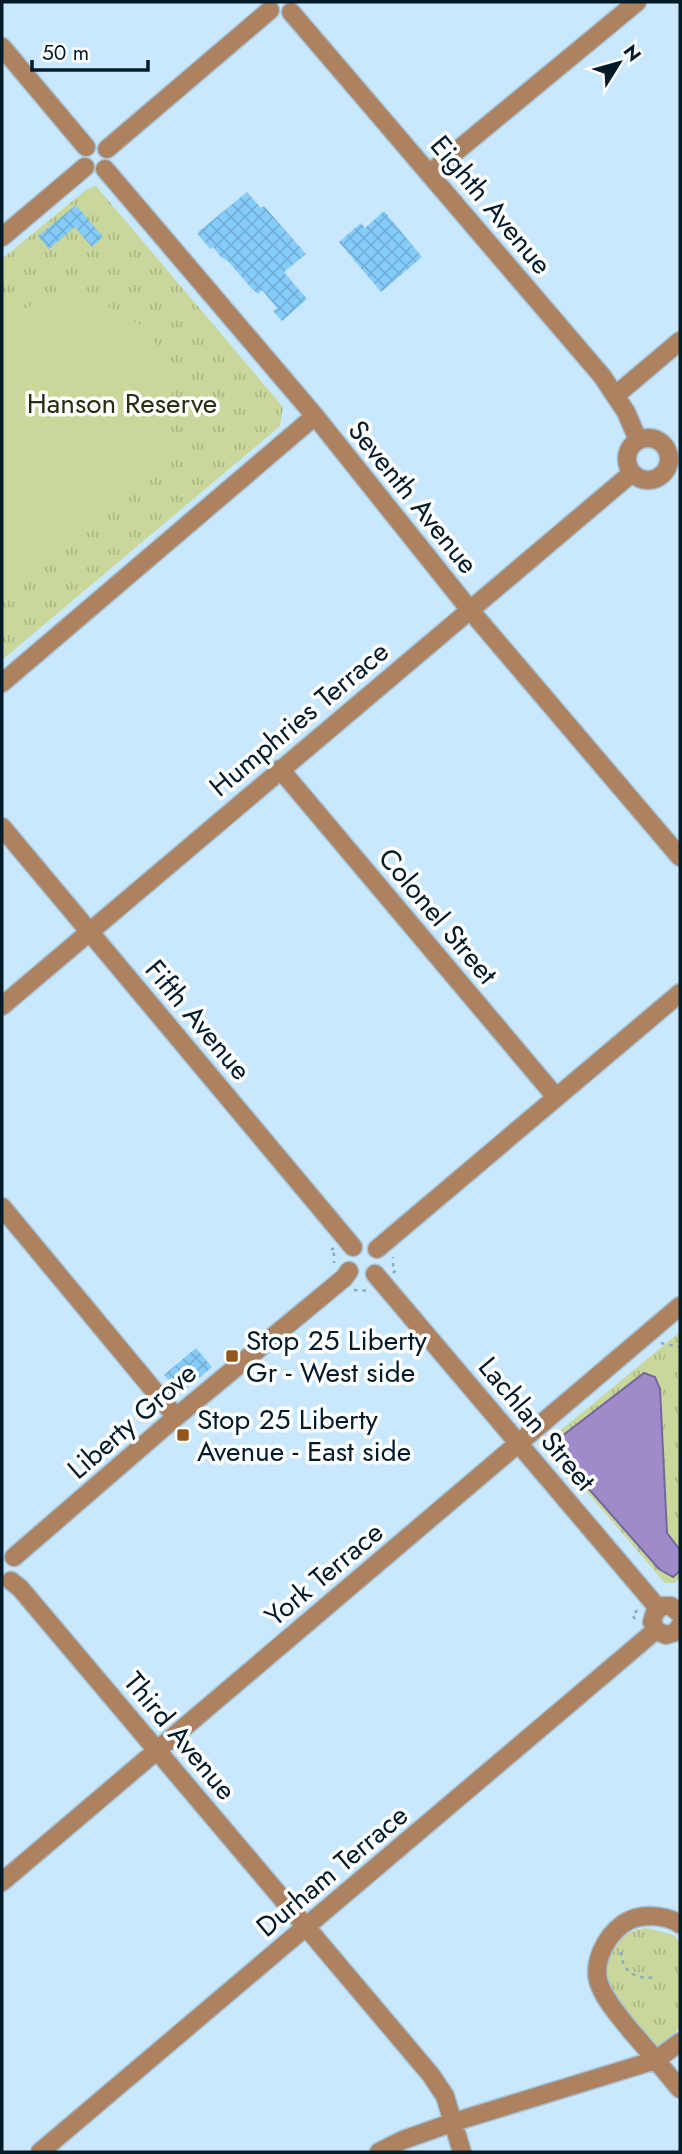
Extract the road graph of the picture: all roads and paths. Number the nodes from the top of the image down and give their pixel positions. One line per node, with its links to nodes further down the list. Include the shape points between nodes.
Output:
1 (637, 2): 9 (street)
2 (268, 6): 3 (street, via 284,15); 6 (street)
3 (294, 7): 9 (street, Eighth Avenue)
4 (2, 47): 5 (street)
5 (86, 147): 6 (street, via 95,144); 7 (street, via 82,154)
6 (107, 149): 8 (street, via 110,161)
7 (85, 167): 8 (street, via 92,172); 10 (street)
8 (105, 169): 13 (street, Seventh Avenue)
9 (430, 173): 12 (street, Eighth Avenue)
10 (2, 237)
11 (680, 341): 12 (street)
12 (616, 395): 14 (street, Eighth Avenue)
13 (315, 416): 17 (street, Seventh Avenue); 18 (street)
14 (638, 440): 15 (street, via 653,438 665,446); 16 (street, via 628,451)
15 (674, 472): 16 (street, via 651,480)
16 (632, 473): 17 (street, Humphries Terrace)
17 (471, 610): 19 (street, Humphries Terrace); 21 (street, Seventh Avenue)
18 (2, 683)
19 (279, 769): 22 (street, Humphries Terrace); 25 (street, Colonel Street)
20 (2, 827): 22 (street, Fifth Avenue)
21 (680, 857)
22 (89, 931): 24 (street, Humphries Terrace); 27 (street, Fifth Avenue)
23 (680, 993): 25 (street)
24 (2, 1006)
25 (556, 1097): 28 (street)
26 (2, 1208): 34 (street)
27 (353, 1247): 28 (street, via 363,1243); 29 (street, via 346,1258)
28 (377, 1249): 30 (street, via 381,1262)
29 (349, 1271): 30 (street, via 361,1278); 34 (street, Liberty Grove)
30 (375, 1274): 35 (street, Lachlan Street)
31 (680, 1307): 35 (street, York Terrace)
32 (660, 1342): 33 (path)
33 (680, 1347)
34 (176, 1417): 36 (street, Liberty Grove)
35 (520, 1443): 38 (street, Lachlan Street); 41 (street, York Terrace)
36 (8, 1554): 37 (street, via 17,1565 16,1574)
37 (6, 1583): 41 (street, Third Avenue, via 20,1588)
38 (658, 1608): 39 (street, via 671,1606); 40 (street, via 653,1617)
39 (679, 1622): 40 (street, via 666,1635)
40 (656, 1630): 44 (street, Durham Terrace)
41 (157, 1750): 42 (street, York Terrace); 44 (street, Third Avenue)
42 (2, 1882)
43 (680, 1924): 48 (street, via 647,1916 625,1923 606,1943 597,1969 608,2003)
44 (306, 1927): 50 (street, Third Avenue, via 431,2075); 51 (street, Durham Terrace)
45 (623, 1944): 46 (path, via 621,1962 626,1971 640,1978)
46 (656, 1977)
47 (680, 2042): 48 (street)
48 (656, 2060): 49 (street); 50 (street)
49 (680, 2089)
50 (454, 2122): 52 (street); 53 (street, Third Avenue)
51 (40, 2152)
52 (379, 2152)
53 (462, 2152)

